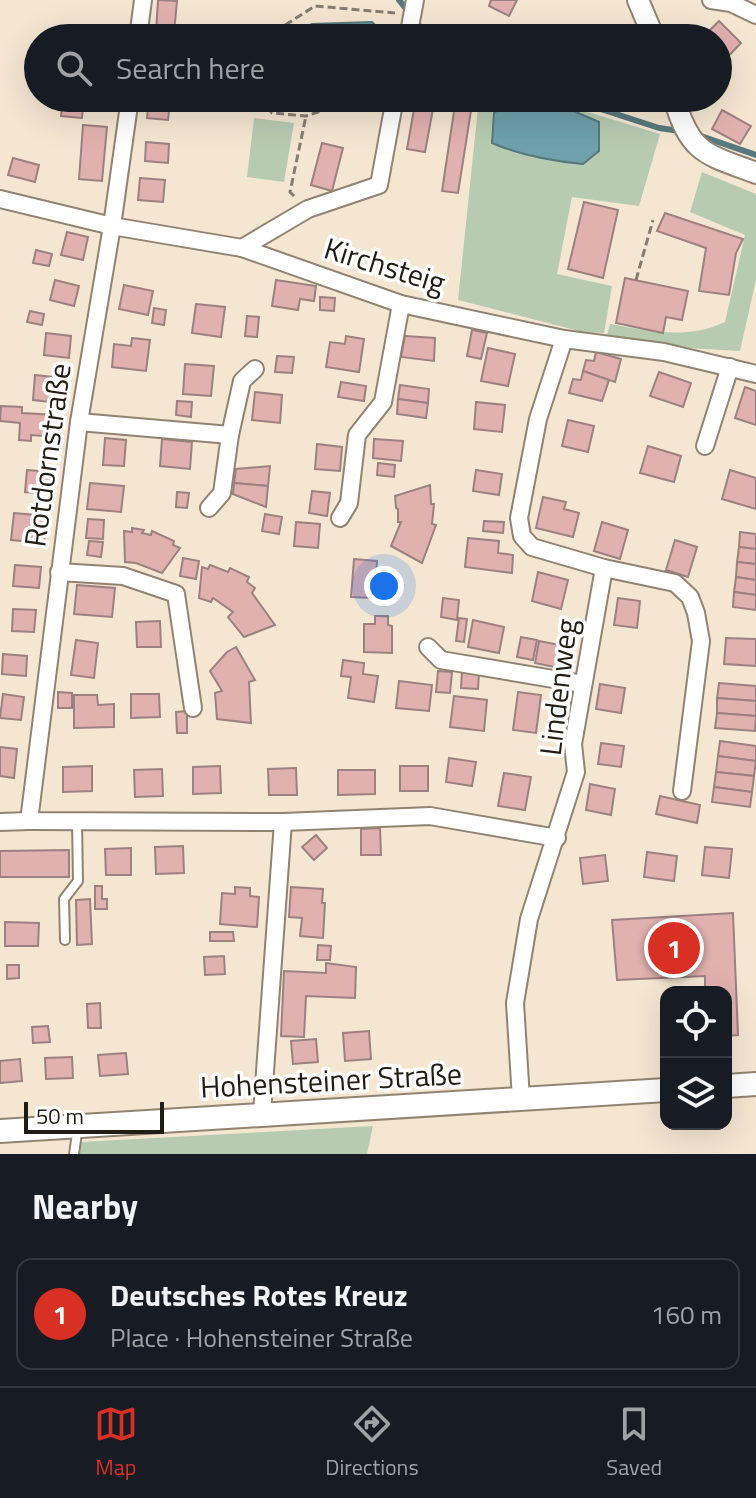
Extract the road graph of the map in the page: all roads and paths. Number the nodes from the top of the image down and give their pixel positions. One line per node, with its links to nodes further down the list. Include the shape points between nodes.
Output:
1 (143, 0): 6 (street)
2 (638, 0): 8 (street)
3 (711, 0): 5 (street)
4 (395, 13): 7 (path, via 315,6)
5 (756, 15)
6 (140, 24)
7 (287, 24)
8 (648, 24)
9 (128, 112): 19 (street, Rotdornstraße)
10 (271, 112): 14 (path)
11 (318, 112): 14 (path)
12 (393, 112): 17 (street, via 379,185)
13 (678, 112): 15 (street, via 695,146)
14 (306, 116): 17 (path, via 290,192)
15 (756, 173)
16 (0, 199): 19 (street, Kirchsteig)
17 (308, 209): 20 (street)
18 (653, 220): 21 (path)
19 (112, 226): 20 (street, Kirchsteig); 27 (street, Rotdornstraße)
20 (242, 248): 22 (street, Kirchsteig)
21 (636, 280)
22 (401, 304): 23 (street, Kirchsteig); 31 (street, via 383,402 357,435 349,503)
23 (564, 339): 24 (street, Kirchsteig); 32 (street, via 538,419 519,518 522,536 532,547)
24 (730, 367): 26 (street, Kirchsteig); 29 (street)
25 (255, 369): 28 (street, via 242,381)
26 (756, 374)
27 (79, 422): 28 (street); 33 (street, Rotdornstraße)
28 (230, 435): 30 (street, via 222,493)
29 (705, 446)
30 (209, 508)
31 (340, 518)
32 (604, 568): 35 (street, Lindenweg); 37 (street, via 675,583 690,597 696,613 701,641)
33 (59, 572): 36 (street, via 123,576 176,594); 38 (street, Rotdornstraße)
34 (428, 647): 35 (street, via 441,660)
35 (583, 684): 42 (street, Lindenweg, via 573,744 576,772)
36 (193, 708)
37 (682, 791)
38 (29, 821): 39 (street); 40 (street)
39 (77, 821): 41 (street); 43 (lane, via 78,881 64,899)
40 (0, 822)
41 (283, 822): 42 (street, via 430,816); 48 (street)
42 (557, 838): 47 (street, Lindenweg, via 529,919 515,1003)
43 (65, 940)
44 (756, 1084): 45 (main road)
45 (732, 1086)
46 (660, 1090): 47 (main road, Hohensteiner Straße)
47 (521, 1099): 48 (main road, Hohensteiner Straße)
48 (262, 1113): 49 (main road, Hohensteiner Straße)
49 (78, 1126): 50 (main road, Hohensteiner Straße); 51 (lane)
50 (0, 1131)
51 (74, 1154)

